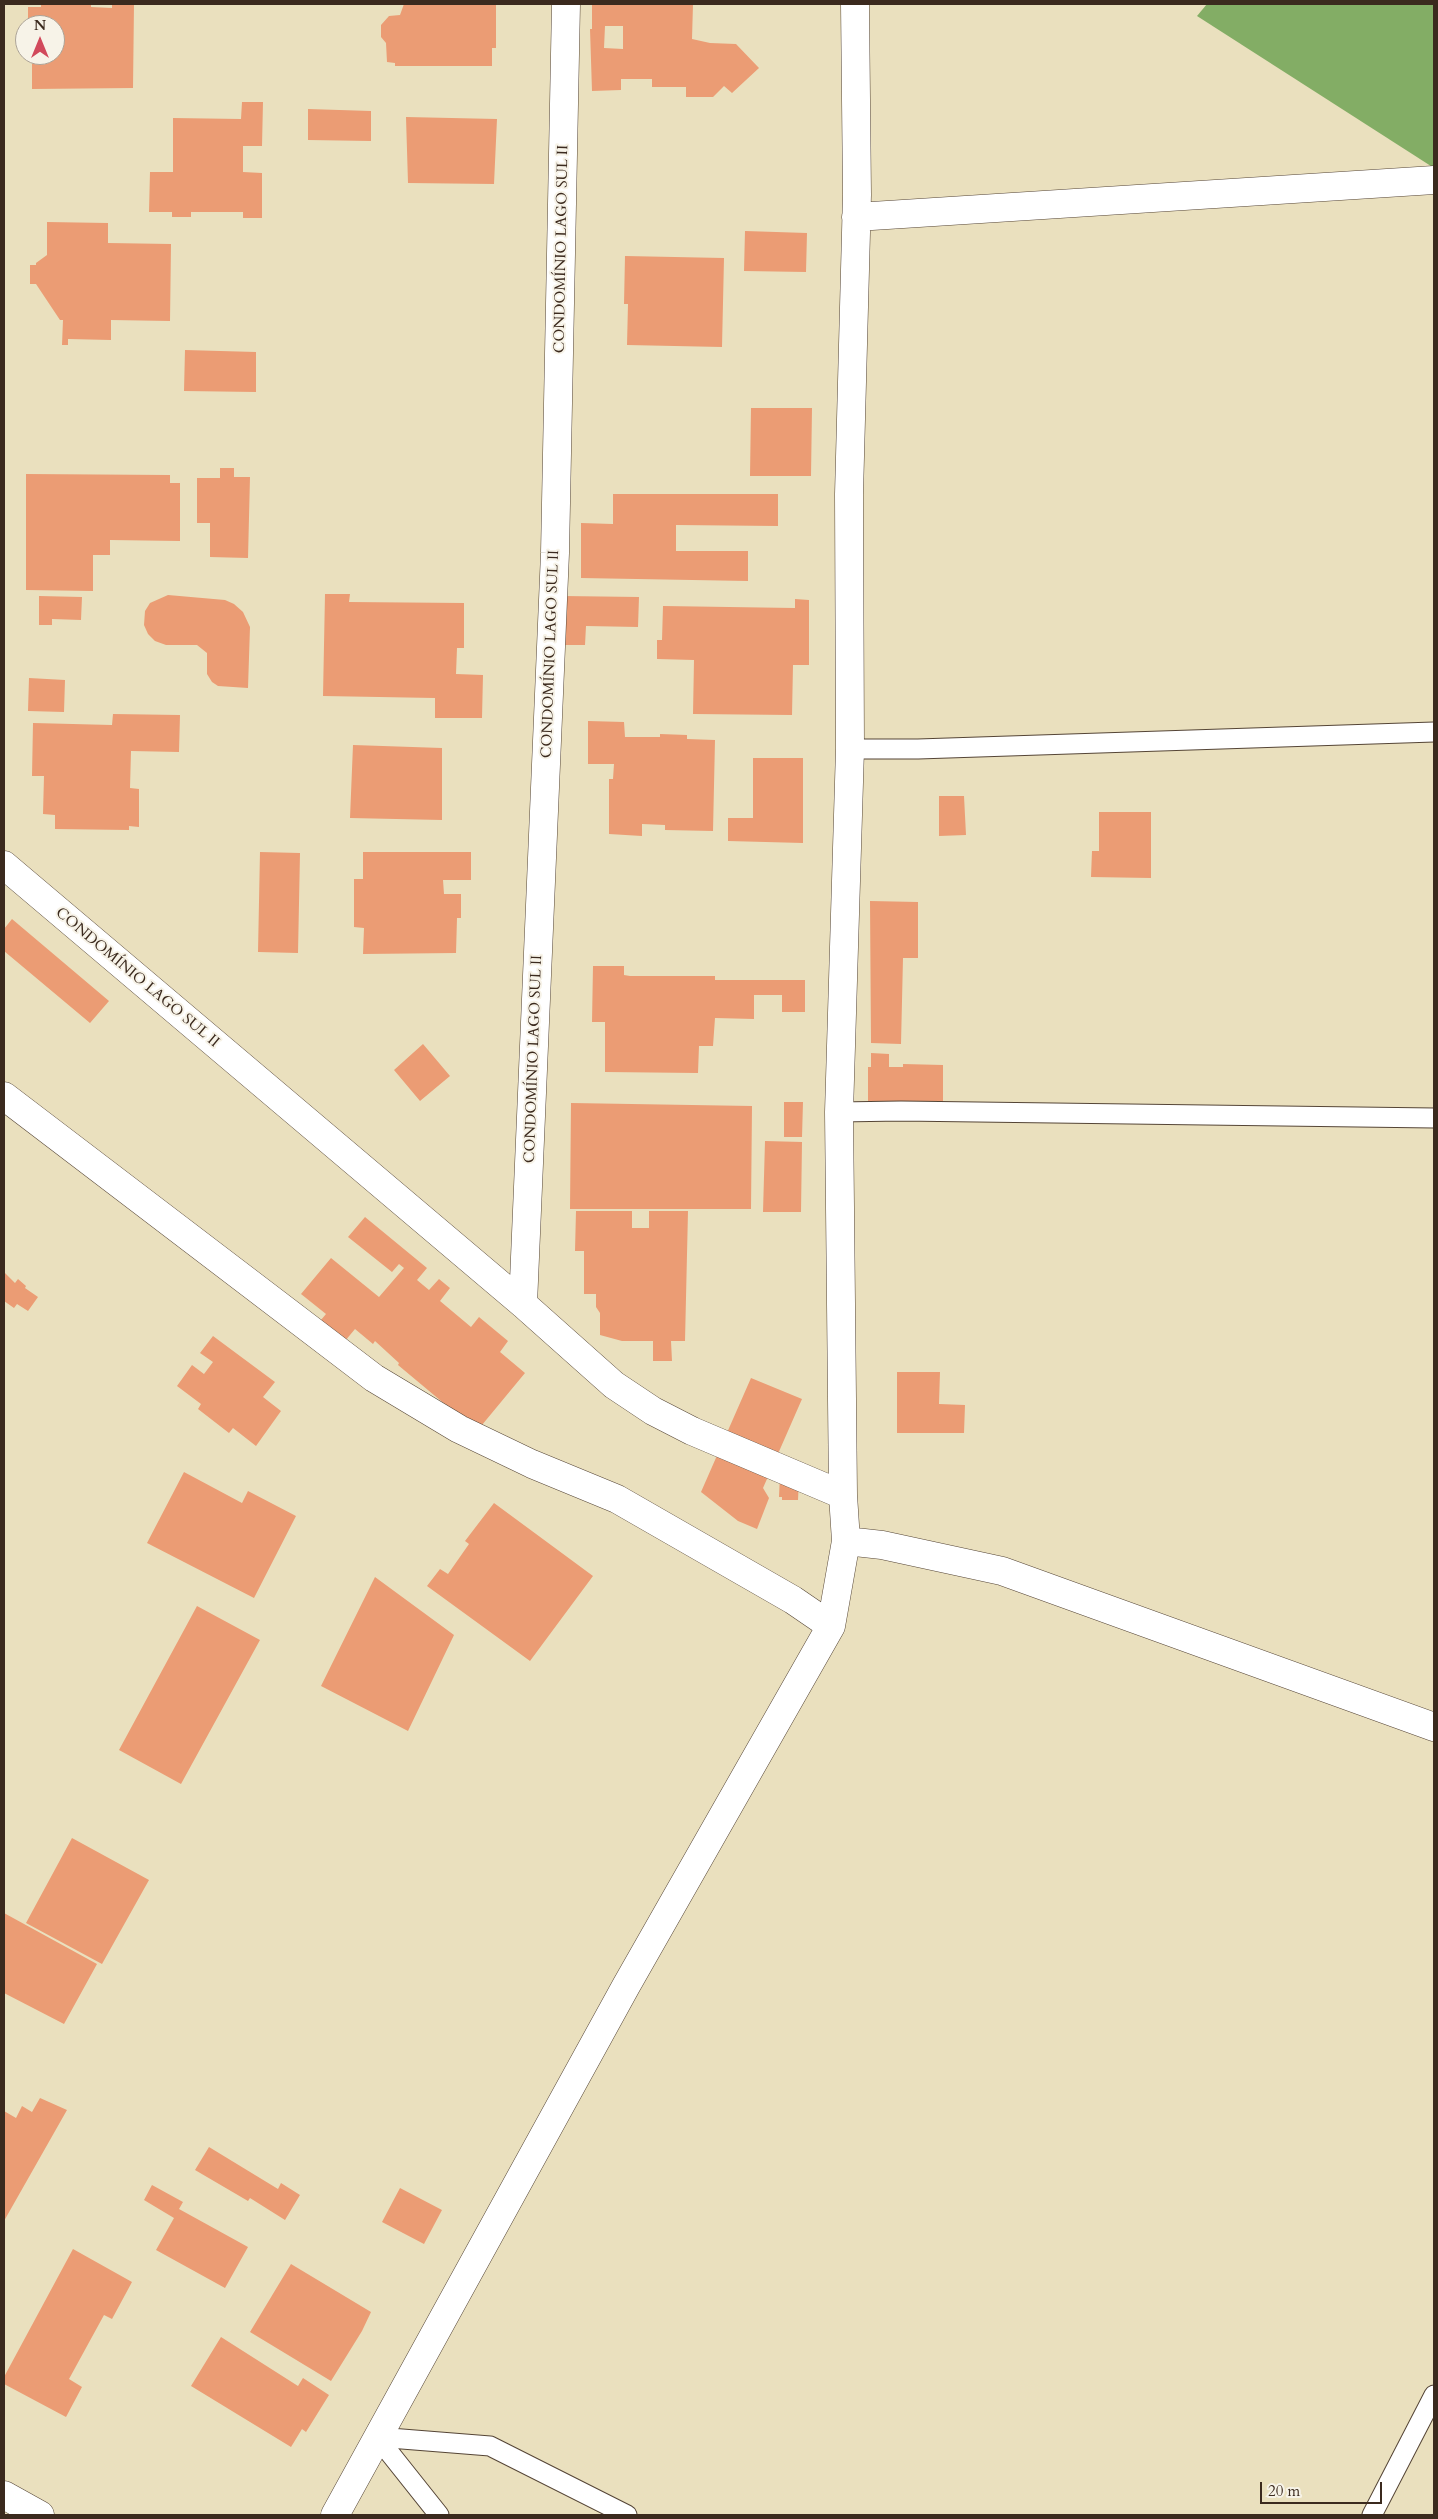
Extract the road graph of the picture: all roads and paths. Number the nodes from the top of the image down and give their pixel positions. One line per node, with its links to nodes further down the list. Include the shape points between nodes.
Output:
1 (566, 4): 11 (street, CONDOMÍNIO LAGO SUL II, via 556,553)
2 (855, 4): 4 (street)
3 (1434, 180): 4 (street)
4 (856, 216): 6 (street, via 849,494)
5 (1434, 732): 6 (lane)
6 (850, 749): 9 (street)
7 (4, 865): 11 (street, CONDOMÍNIO LAGO SUL II)
8 (4, 1096): 14 (street, via 374,1378 460,1429 532,1464 617,1499 794,1600)
9 (839, 1112): 10 (lane); 12 (street)
10 (1434, 1118)
11 (523, 1304): 12 (street, CONDOMÍNIO LAGO SUL II, via 614,1384 653,1411 692,1431)
12 (844, 1495): 13 (street)
13 (846, 1541): 14 (street); 15 (street, via 1002,1571)
14 (831, 1626): 17 (street, via 626,1986)
15 (1434, 1726)
16 (1434, 2395): 23 (lane)
17 (377, 2437): 20 (street); 21 (lane); 22 (lane, via 490,2446)
18 (4, 2495): 19 (street)
19 (40, 2515)
20 (335, 2515)
21 (439, 2515)
22 (627, 2515)
23 (1372, 2515)

